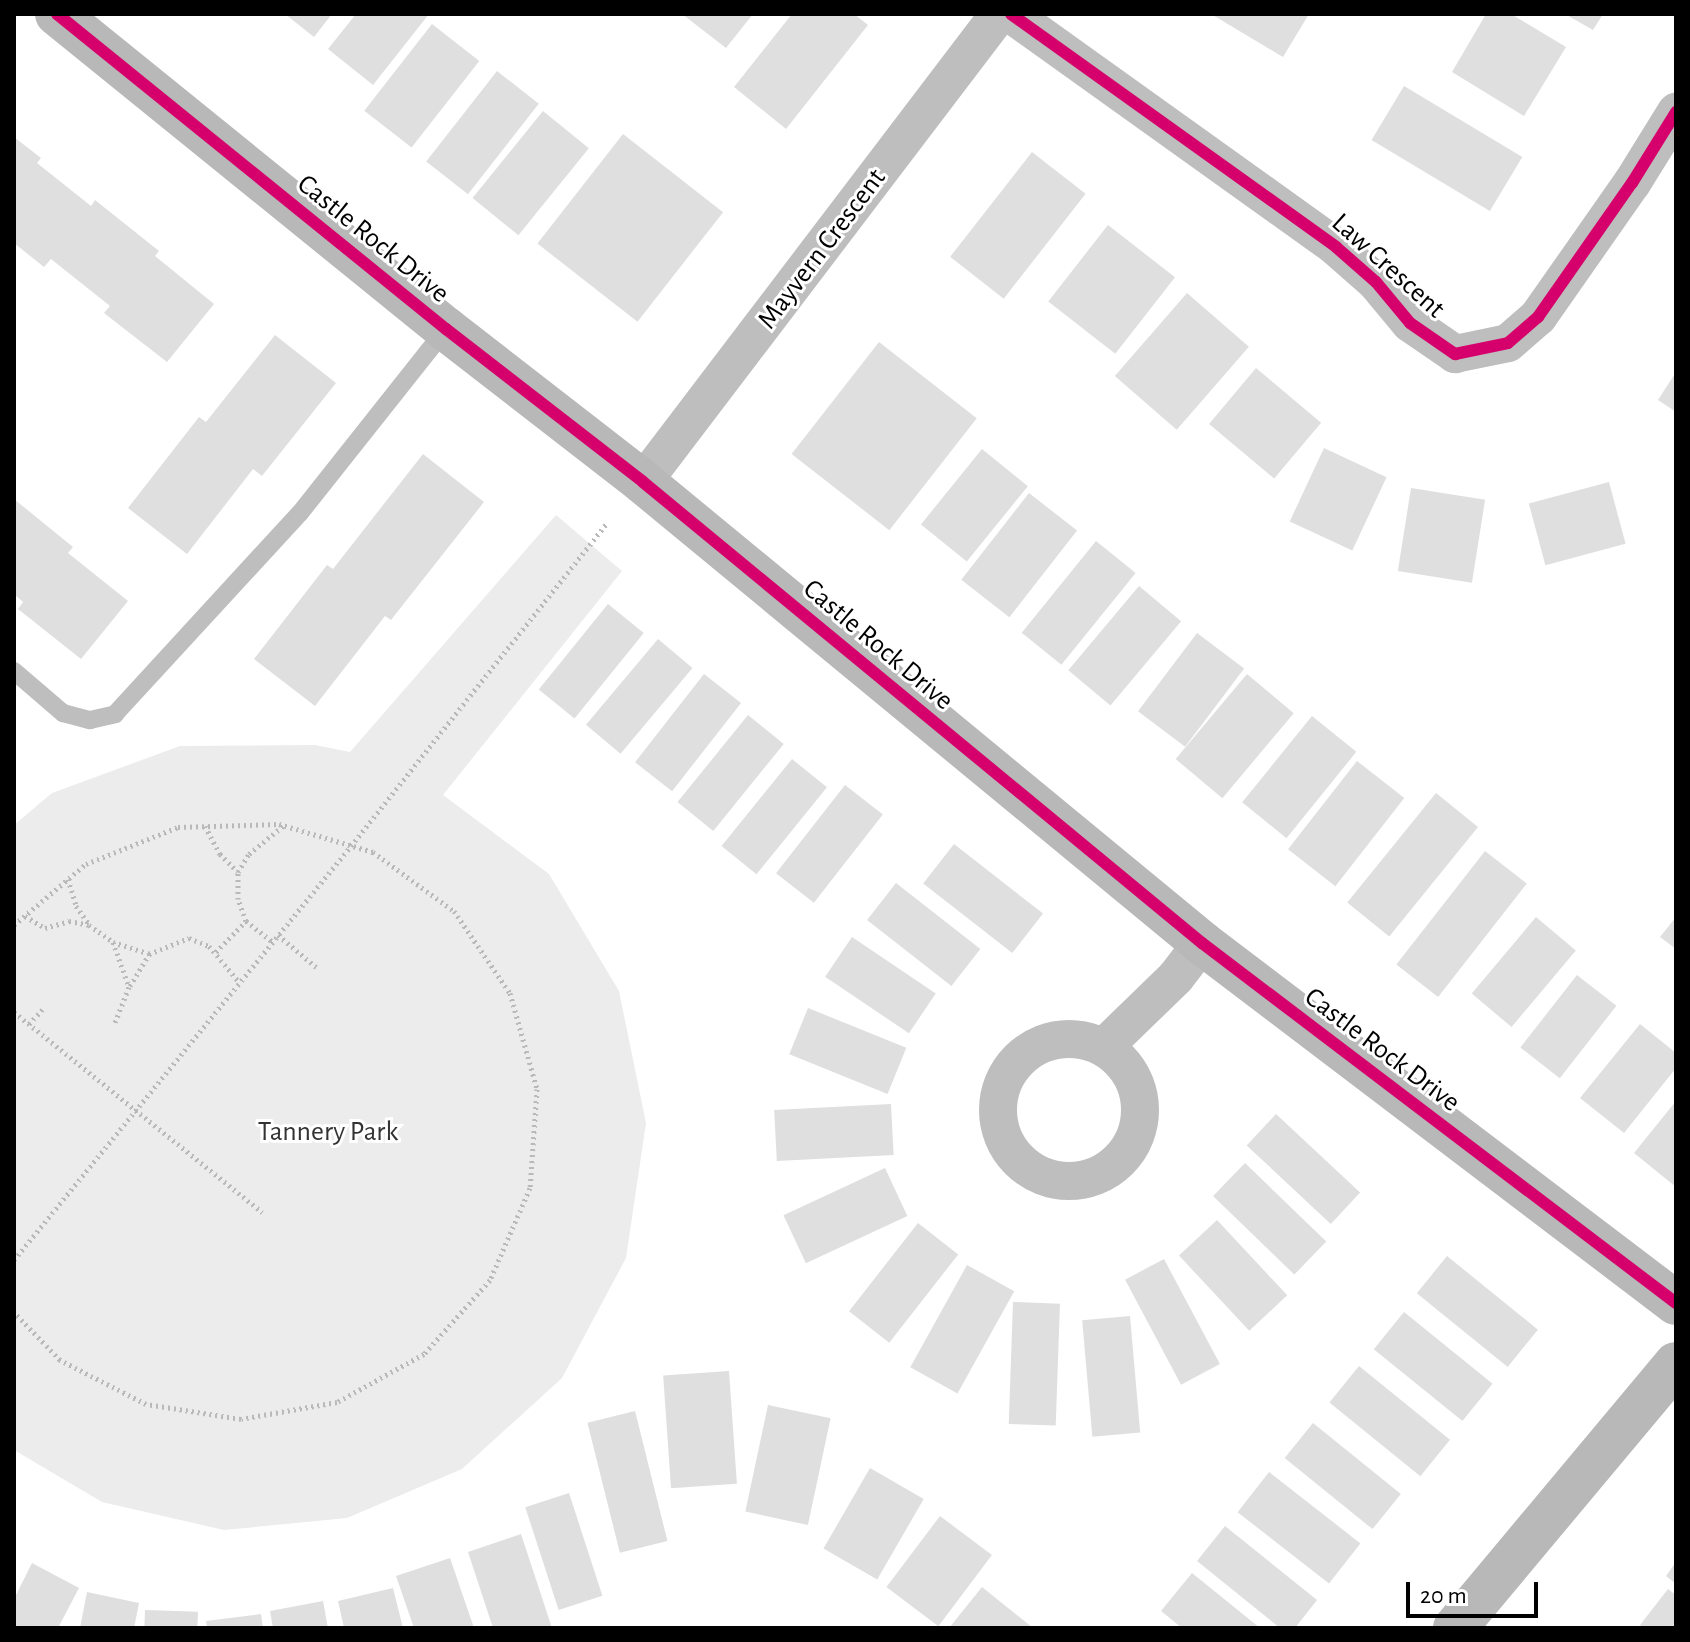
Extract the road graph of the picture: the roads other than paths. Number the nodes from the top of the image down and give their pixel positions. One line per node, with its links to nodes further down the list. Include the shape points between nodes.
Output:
1 (57, 14): 5 (street, Castle Rock Drive)
2 (999, 14): 6 (street, Mayvern Crescent)
3 (1011, 14): 4 (street, Law Crescent, via 1336,247 1376,282 1410,323 1455,354 1508,343 1538,317)
4 (1676, 112)
5 (446, 329): 6 (street, Castle Rock Drive); 7 (lane, via 300,513 115,714 90,720 63,713)
6 (643, 482): 8 (street, Castle Rock Drive)
7 (14, 671)
8 (1202, 943): 9 (street, via 1176,977); 10 (street, Castle Rock Drive)
9 (1104, 1047)
10 (1676, 1303)
11 (1676, 1364): 12 (street)
12 (1455, 1628)

